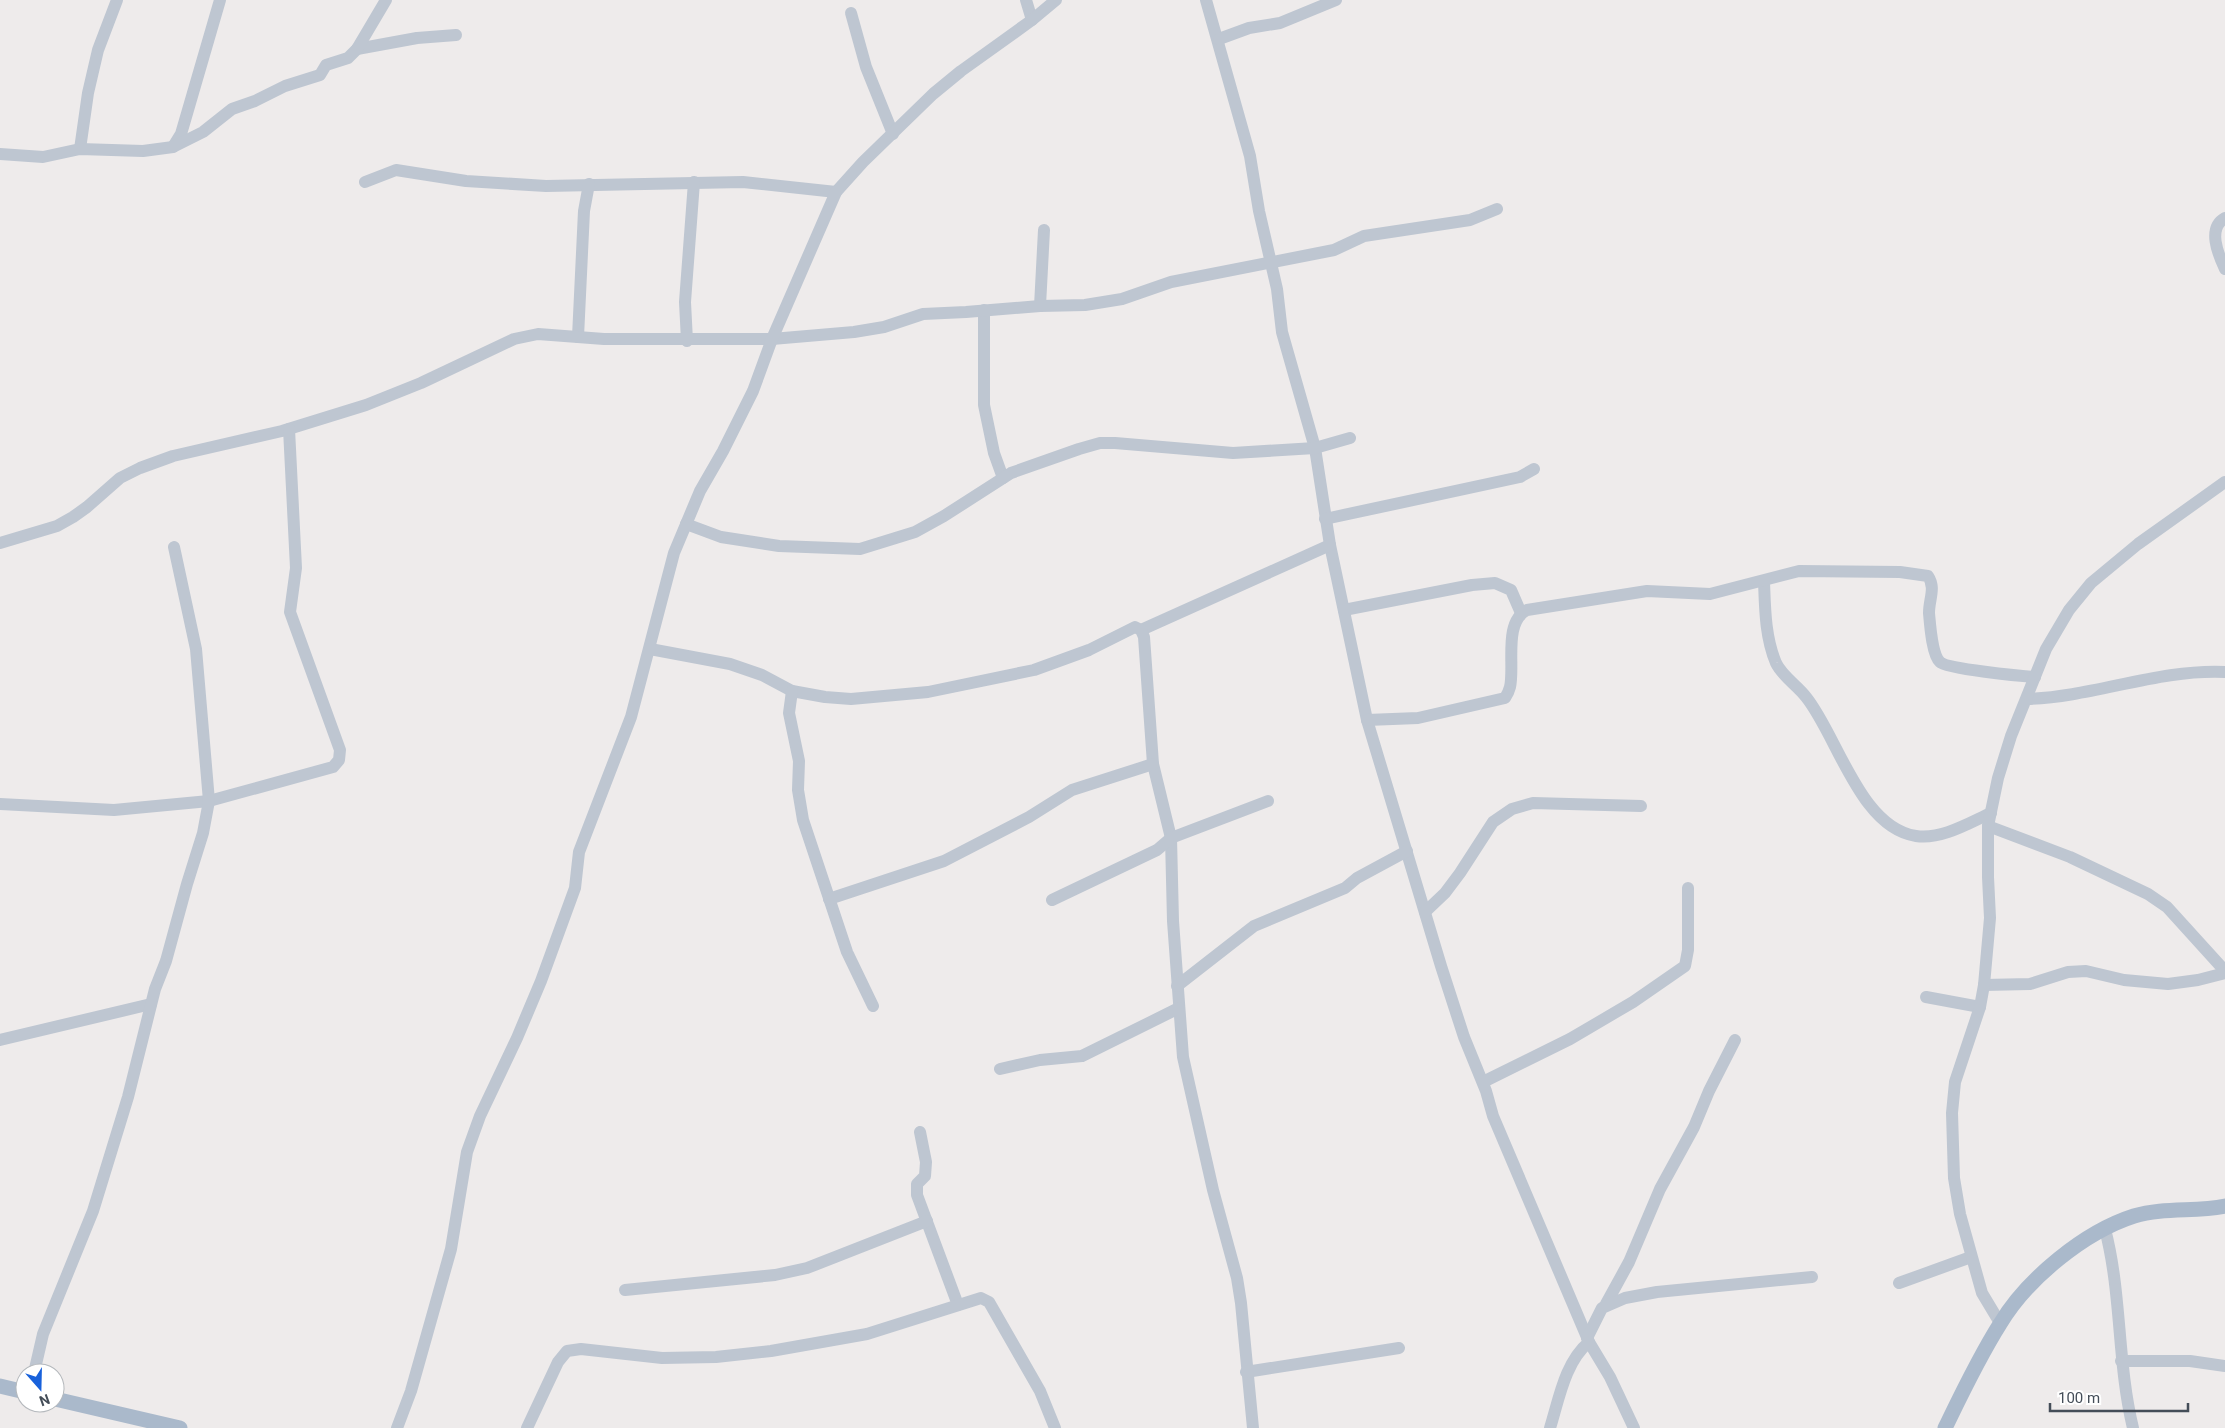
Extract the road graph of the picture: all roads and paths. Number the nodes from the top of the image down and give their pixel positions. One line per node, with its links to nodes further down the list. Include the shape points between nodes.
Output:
1 (116, 0): 15 (street, via 98,50)
2 (220, 0): 14 (street, via 181,134)
3 (386, 0): 12 (street)
4 (1026, 0): 9 (street)
5 (1056, 0): 9 (street)
6 (1206, 0): 11 (street)
7 (1336, 0): 11 (street, via 1280,23 1250,28)
8 (851, 13): 13 (street, via 866,67)
9 (1032, 20): 13 (street, via 961,71)
10 (456, 35): 12 (street, via 417,38)
11 (1219, 39): 24 (street, via 1250,156)
12 (357, 50): 14 (street, via 348,58 326,65 320,75 232,109 203,132)
13 (893, 134): 20 (street)
14 (173, 147): 15 (street, via 143,151)
15 (80, 149): 16 (street, via 43,157)
16 (0, 154)
17 (365, 182): 19 (street, via 396,170 475,182 546,186)
18 (694, 182): 19 (street); 20 (street, via 743,182); 30 (street, via 685,302)
19 (589, 184): 28 (street, via 584,211)
20 (836, 192): 29 (street)
21 (1497, 209): 24 (street, via 1470,220 1364,236 1334,250)
22 (2225, 218): 25 (street, via 2215,229 2214,238)
23 (1044, 230): 26 (street)
24 (1270, 263): 26 (street, via 1171,282 1122,299 1085,305); 33 (street, via 1282,332)
25 (2225, 269)
26 (1040, 306): 27 (street)
27 (984, 310): 29 (street, via 923,314 884,327 854,332); 35 (street, via 984,405)
28 (578, 337): 30 (street); 31 (street, via 538,334 514,338 402,391)
29 (772, 339): 30 (street); 38 (street, via 753,391)
30 (687, 340)
31 (289, 429): 39 (street, via 173,456 140,468 120,478 87,507 65,521); 53 (street, via 296,568 290,612 340,750 339,760 333,767)
32 (1350, 438): 33 (street)
33 (1315, 448): 35 (street, via 1234,453 1100,443 1050,458); 37 (street)
34 (1534, 469): 37 (street, via 1520,477)
35 (1003, 478): 38 (street, via 915,532 860,549 779,546 721,537)
36 (2225, 482): 48 (street, via 2138,544 2091,583 2069,610 2046,649)
37 (1325, 519): 40 (street)
38 (686, 524): 46 (street, via 674,553)
39 (0, 543)
40 (1330, 546): 43 (street); 45 (street)
41 (174, 547): 53 (street, via 196,649)
42 (1764, 581): 44 (street, via 1710,594 1647,591); 48 (street, via 1799,571 1900,572 1928,576 1933,589 1930,629 1940,662 1990,673); 57 (street, via 1766,626 1776,665 1807,698 1863,796 1891,826 1916,836 1941,834)
43 (1344, 610): 44 (street, via 1495,583 1511,590); 51 (street)
44 (1521, 613): 51 (street, via 1512,638 1510,687 1505,698 1418,718)
45 (1141, 630): 49 (street, via 1135,627 1089,650 1034,670 928,692 851,699); 52 (street)
46 (650, 649): 49 (street, via 730,664); 98 (street, via 631,717 579,852 575,888 541,982 467,1152 451,1249 411,1391)
47 (2225, 672): 50 (street, via 2166,674 2077,693)
48 (2035, 677): 50 (street)
49 (792, 690): 62 (street, via 789,713 798,761 803,820)
50 (2027, 699): 57 (street, via 2011,736)
51 (1367, 720): 60 (street)
52 (1153, 764): 59 (street); 62 (street, via 1072,790 944,861)
53 (209, 801): 55 (street, via 114,810); 69 (street, via 203,833)
54 (1268, 801): 59 (street)
55 (0, 804)
56 (1641, 806): 64 (street, via 1533,803 1512,809 1493,822 1460,873)
57 (1991, 813): 58 (street)
58 (1988, 826): 65 (street, via 2070,857 2148,894 2167,907); 66 (street, via 1990,918)
59 (1171, 838): 63 (street, via 1157,850); 67 (street)
60 (1407, 851): 64 (street); 67 (street, via 1328,897 1254,926)
61 (1688, 888): 76 (street, via 1685,966 1633,1002 1570,1039)
62 (829, 899): 70 (street, via 847,952)
63 (1052, 900)
64 (1425, 912): 76 (street, via 1464,1037)
65 (2225, 972): 66 (street, via 2168,984 2124,980 2086,971 2068,972 2030,984)
66 (1984, 985): 71 (street)
67 (1178, 986): 72 (street)
68 (1926, 997): 71 (street)
69 (151, 1004): 73 (street); 91 (street, via 128,1097 93,1211 43,1334)
70 (873, 1006)
71 (1980, 1007): 81 (street, via 1955,1082 1952,1114 1954,1178)
72 (1179, 1008): 75 (street, via 1082,1056 1040,1060); 93 (street, via 1190,1097 1237,1278)
73 (0, 1040)
74 (1735, 1040): 85 (street)
75 (1000, 1069)
76 (1483, 1082): 88 (street, via 1492,1116)
77 (920, 1132): 79 (street, via 926,1162 925,1176 917,1184 917,1195)
78 (2225, 1206): 80 (main road, via 2151,1212)
79 (927, 1221): 84 (street, via 791,1272); 86 (street)
80 (2106, 1229): 87 (main road, via 2085,1240 2031,1285); 90 (street, via 2113,1261)
81 (1971, 1257): 83 (street); 87 (street, via 1982,1293)
82 (1812, 1277): 85 (street, via 1657,1292)
83 (1899, 1283)
84 (625, 1290)
85 (1606, 1304): 88 (street)
86 (958, 1306): 99 (street, via 867,1334 762,1352 662,1358 582,1348 567,1351 558,1362); 100 (street, via 981,1298 989,1302 1040,1391)
87 (2000, 1323): 104 (main road)
88 (1588, 1340): 102 (street, via 1576,1354 1568,1372); 103 (street)
89 (1399, 1348): 93 (street)
90 (2122, 1362): 92 (street, via 2190,1361); 105 (street)
91 (36, 1363)
92 (2225, 1366)
93 (1246, 1372): 101 (street)
94 (0, 1386): 95 (main road)
95 (15, 1390)
96 (65, 1401): 97 (main road)
97 (180, 1428)
98 (397, 1428)
99 (527, 1428)
100 (1055, 1428)
101 (1253, 1428)
102 (1550, 1428)
103 (1634, 1428)
104 (1944, 1428)
105 (2133, 1428)

